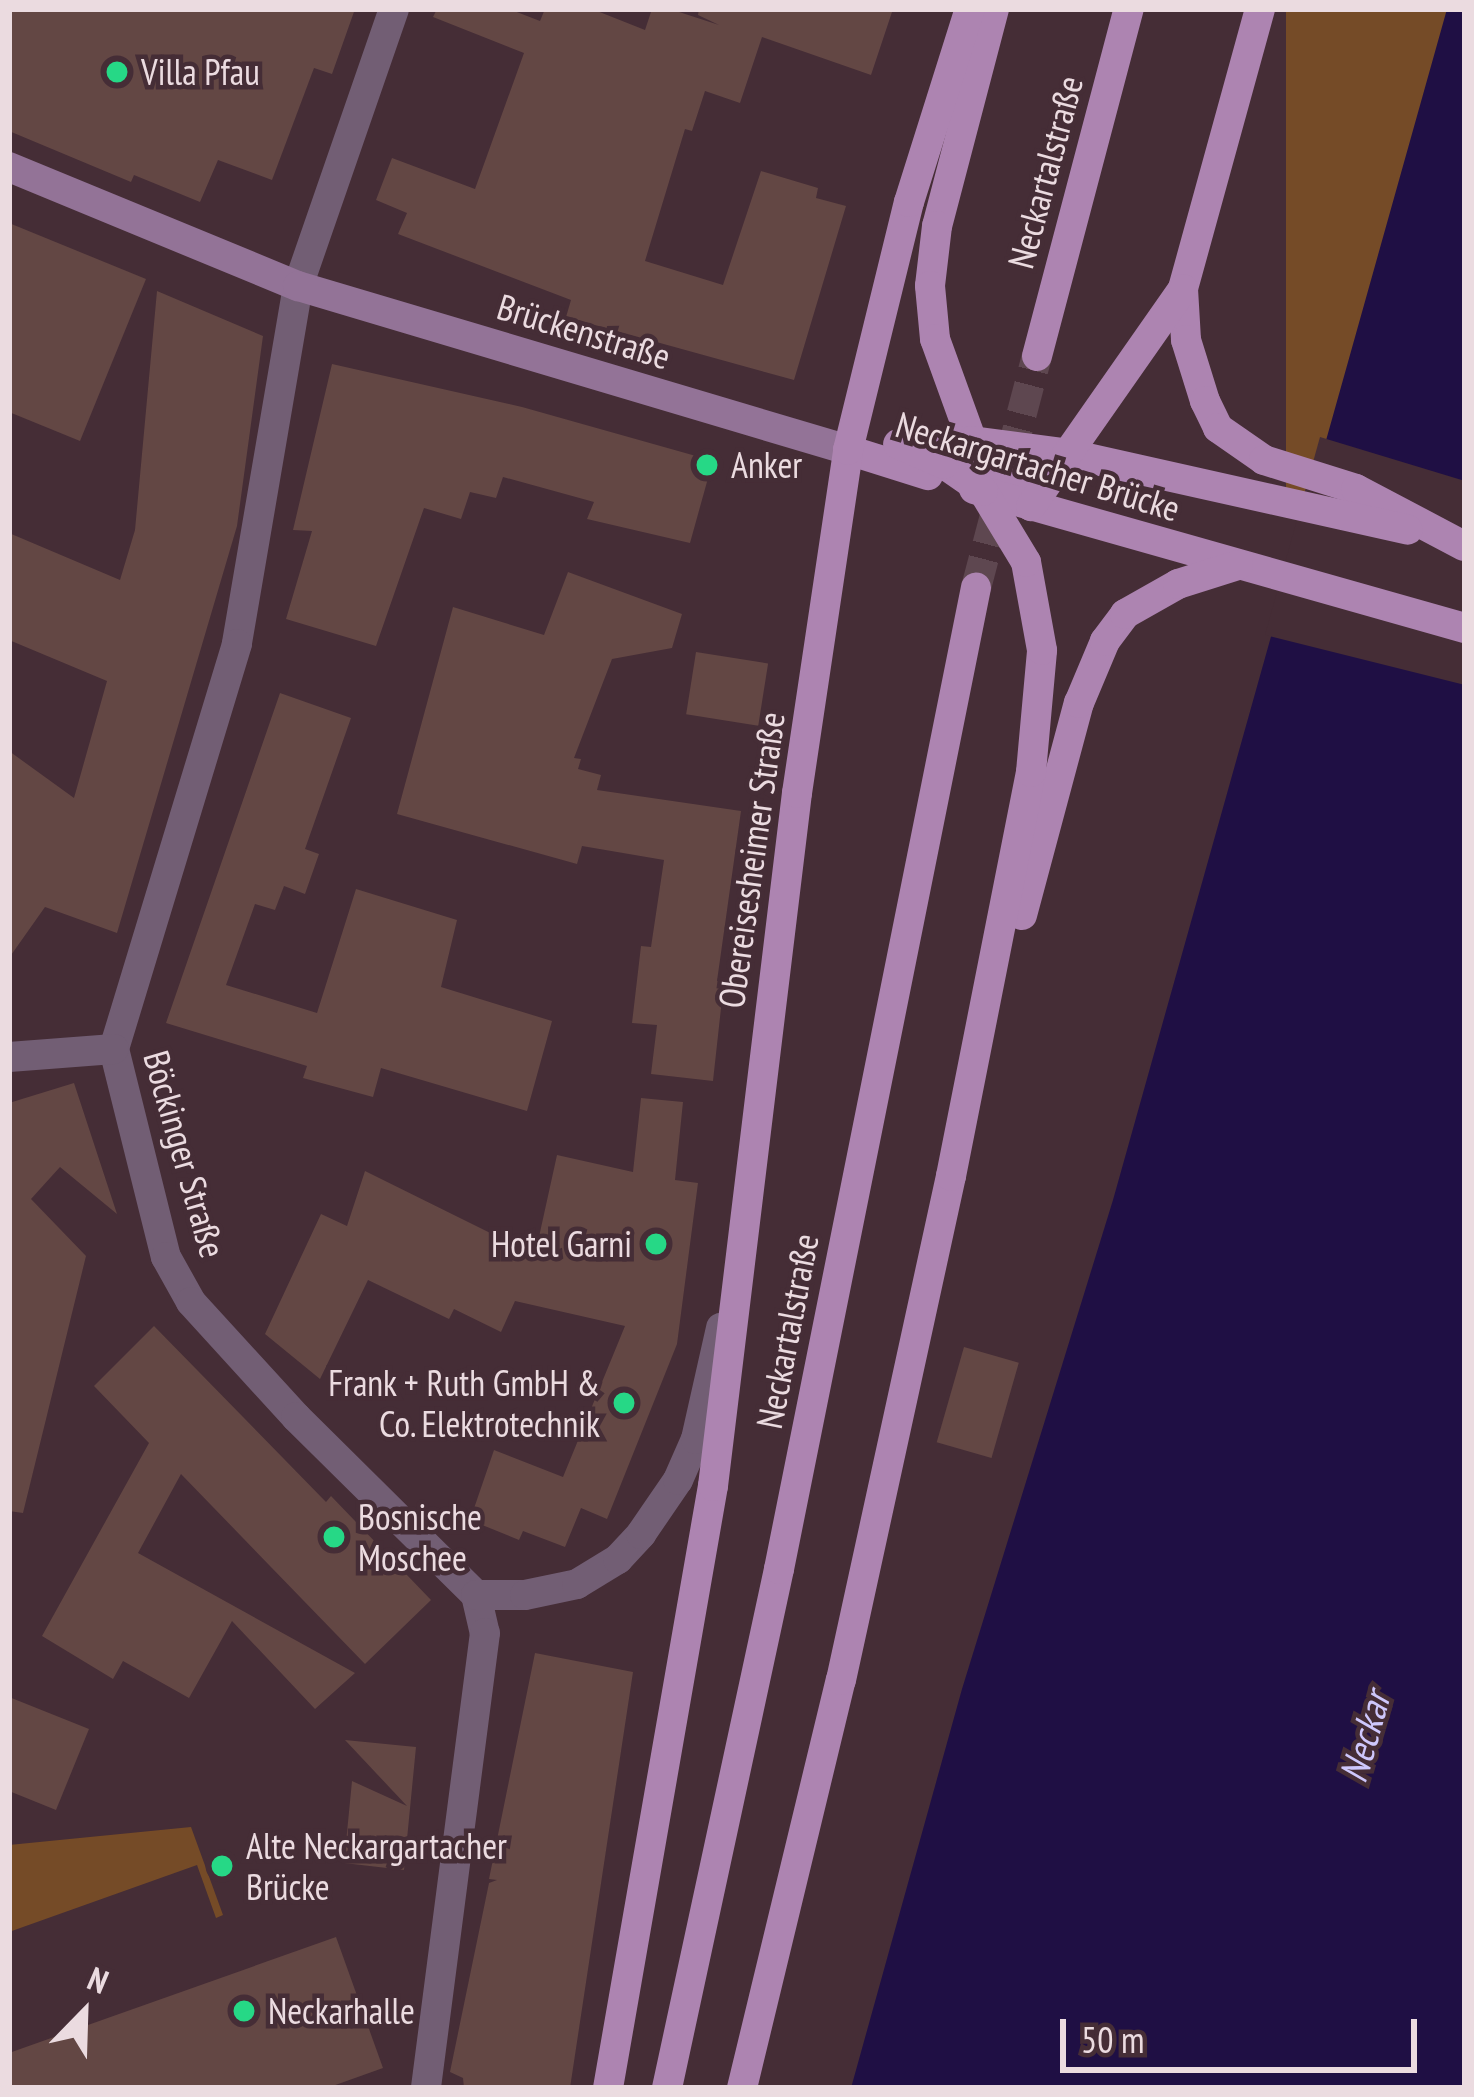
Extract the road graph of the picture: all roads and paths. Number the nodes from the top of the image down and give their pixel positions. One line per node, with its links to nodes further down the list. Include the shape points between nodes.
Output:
1 (394, 9): 7 (street, Böckinger Straße)
2 (970, 9): 12 (main road, Obereisesheimer Straße, via 909,202)
3 (994, 9): 10 (main road, via 937,226 930,286 935,338)
4 (1129, 9): 9 (main road, Neckartalstraße)
5 (1260, 9): 8 (main road)
6 (9, 167): 7 (main road, Brückenstraße)
7 (298, 286): 12 (main road, Brückenstraße); 20 (street, Böckinger Straße, via 237,644)
8 (1183, 290): 13 (main road); 16 (main road, via 1186,340 1217,428 1264,460 1356,489)
9 (1037, 356)
10 (973, 441): 11 (main road, Neckargartacher Brücke); 13 (main road, Neckargartacher Brücke); 15 (main road)
11 (898, 444): 12 (main road, Neckargartacher Brücke); 14 (main road)
12 (848, 450): 14 (main road, Neckargartacher Brücke); 23 (main road, Obereisesheimer Straße)
13 (1070, 454): 15 (main road); 16 (main road, Neckargartacher Brücke)
14 (983, 491): 15 (main road, Neckargartacher Brücke); 22 (main road, via 1026,562 1042,650 1031,772)
15 (1031, 506): 17 (main road, Neckargartacher Brücke)
16 (1465, 546)
17 (1238, 565): 19 (main road, Neckargartacher Brücke); 22 (main road, via 1178,584 1126,614 1105,641 1078,703)
18 (976, 588): 27 (main road, Neckartalstraße)
19 (1465, 628)
20 (113, 1049): 21 (street); 24 (street, Böckinger Straße, via 166,1257 191,1302)
21 (9, 1057)
22 (951, 1176): 28 (main road)
23 (741, 1240): 24 (street, Obereisesheimer Straße, via 696,1439 678,1480 618,1559 577,1584); 26 (main road, via 712,1486)
24 (476, 1595): 25 (street, via 484,1633)
25 (426, 2088)
26 (608, 2088)
27 (667, 2088)
28 (742, 2088)

